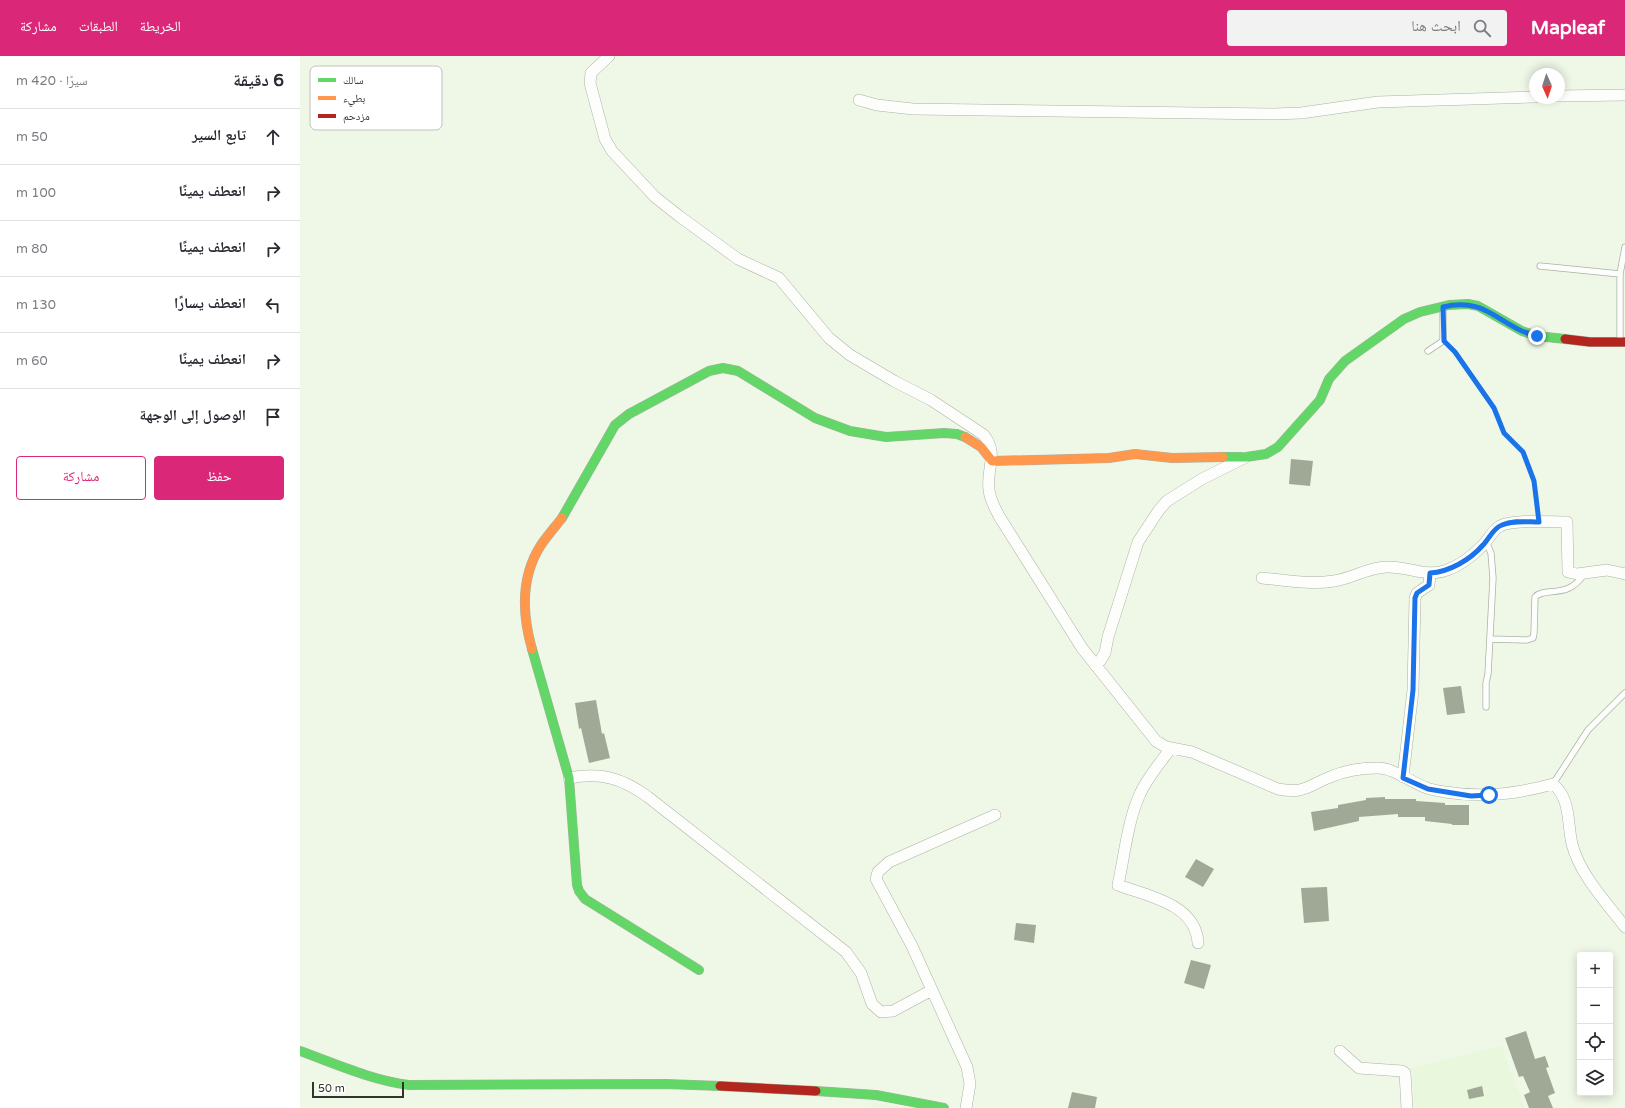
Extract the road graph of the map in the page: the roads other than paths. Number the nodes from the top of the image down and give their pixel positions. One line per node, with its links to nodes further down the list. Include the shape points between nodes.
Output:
1 (609, 56): 13 (street, via 591,73 590,83 605,139 612,151 649,191 678,216 738,259 779,278 829,338 850,355 931,400 984,435 992,450)
2 (1625, 95): 3 (street)
3 (1565, 96)
4 (1529, 97): 5 (street, via 1378,102 1301,113 1274,114 913,110)
5 (859, 100)
6 (1625, 247): 8 (lane)
7 (1540, 266): 8 (lane)
8 (1620, 274): 10 (lane)
9 (1443, 307): 10 (street, via 1468,304 1478,306 1522,331 1537,336 1590,342); 11 (lane, via 1444,341); 12 (street, via 1404,319 1345,361 1329,379 1317,404 1278,447 1266,454)
10 (1622, 342)
11 (1428, 351)
12 (1246, 457): 13 (street, via 1172,458 1135,454 1108,458); 20 (street, via 1202,479 1167,501 1159,510 1138,542 1105,653)
13 (992, 461): 20 (street, via 989,489 992,503); 24 (street, via 979,444 957,434 940,432 877,437 829,425 738,371 723,368 708,371 623,418 610,431 562,518 539,549 531,566 524,596 529,644)
14 (1486, 542): 15 (street, via 1452,568); 16 (street, via 1501,525 1512,522 1566,522 1568,572); 19 (lane, via 1491,553 1493,578)
15 (1430, 573): 18 (street, via 1390,567 1332,581); 25 (street, via 1429,585 1417,593 1415,598 1413,690)
16 (1584, 574): 17 (street, via 1607,570); 19 (lane, via 1568,589 1542,592 1535,597 1533,638)
17 (1625, 574)
18 (1262, 578)
19 (1490, 639): 22 (lane)
20 (1095, 665): 23 (street, via 1156,742)
21 (1625, 693): 26 (lane, via 1588,730)
22 (1486, 707)
23 (1171, 748): 25 (street, via 1192,752 1278,789 1290,791 1301,791 1332,776 1369,768 1380,768); 29 (street, via 1139,796 1118,885 1160,900 1181,911 1196,929)
24 (569, 778): 30 (street, via 577,885 582,895 590,903); 31 (street, via 591,775 610,777 629,784 648,797 846,952 861,973 872,1004 881,1012 893,1011)
25 (1403, 778): 26 (street, via 1428,789 1471,796 1507,793)
26 (1552, 784): 28 (street, via 1564,797 1577,858 1590,881)
27 (995, 815): 31 (street, via 889,862 878,872 876,879)
28 (1625, 927)
29 (1198, 943)
30 (699, 970)
31 (932, 990): 35 (street, via 967,1067 970,1084)
32 (300, 1051): 34 (street, via 380,1080 409,1085 666,1084 876,1095)
33 (1340, 1051): 36 (street, via 1364,1070 1402,1071 1405,1074)
34 (944, 1108)
35 (966, 1108)
36 (1407, 1108)

